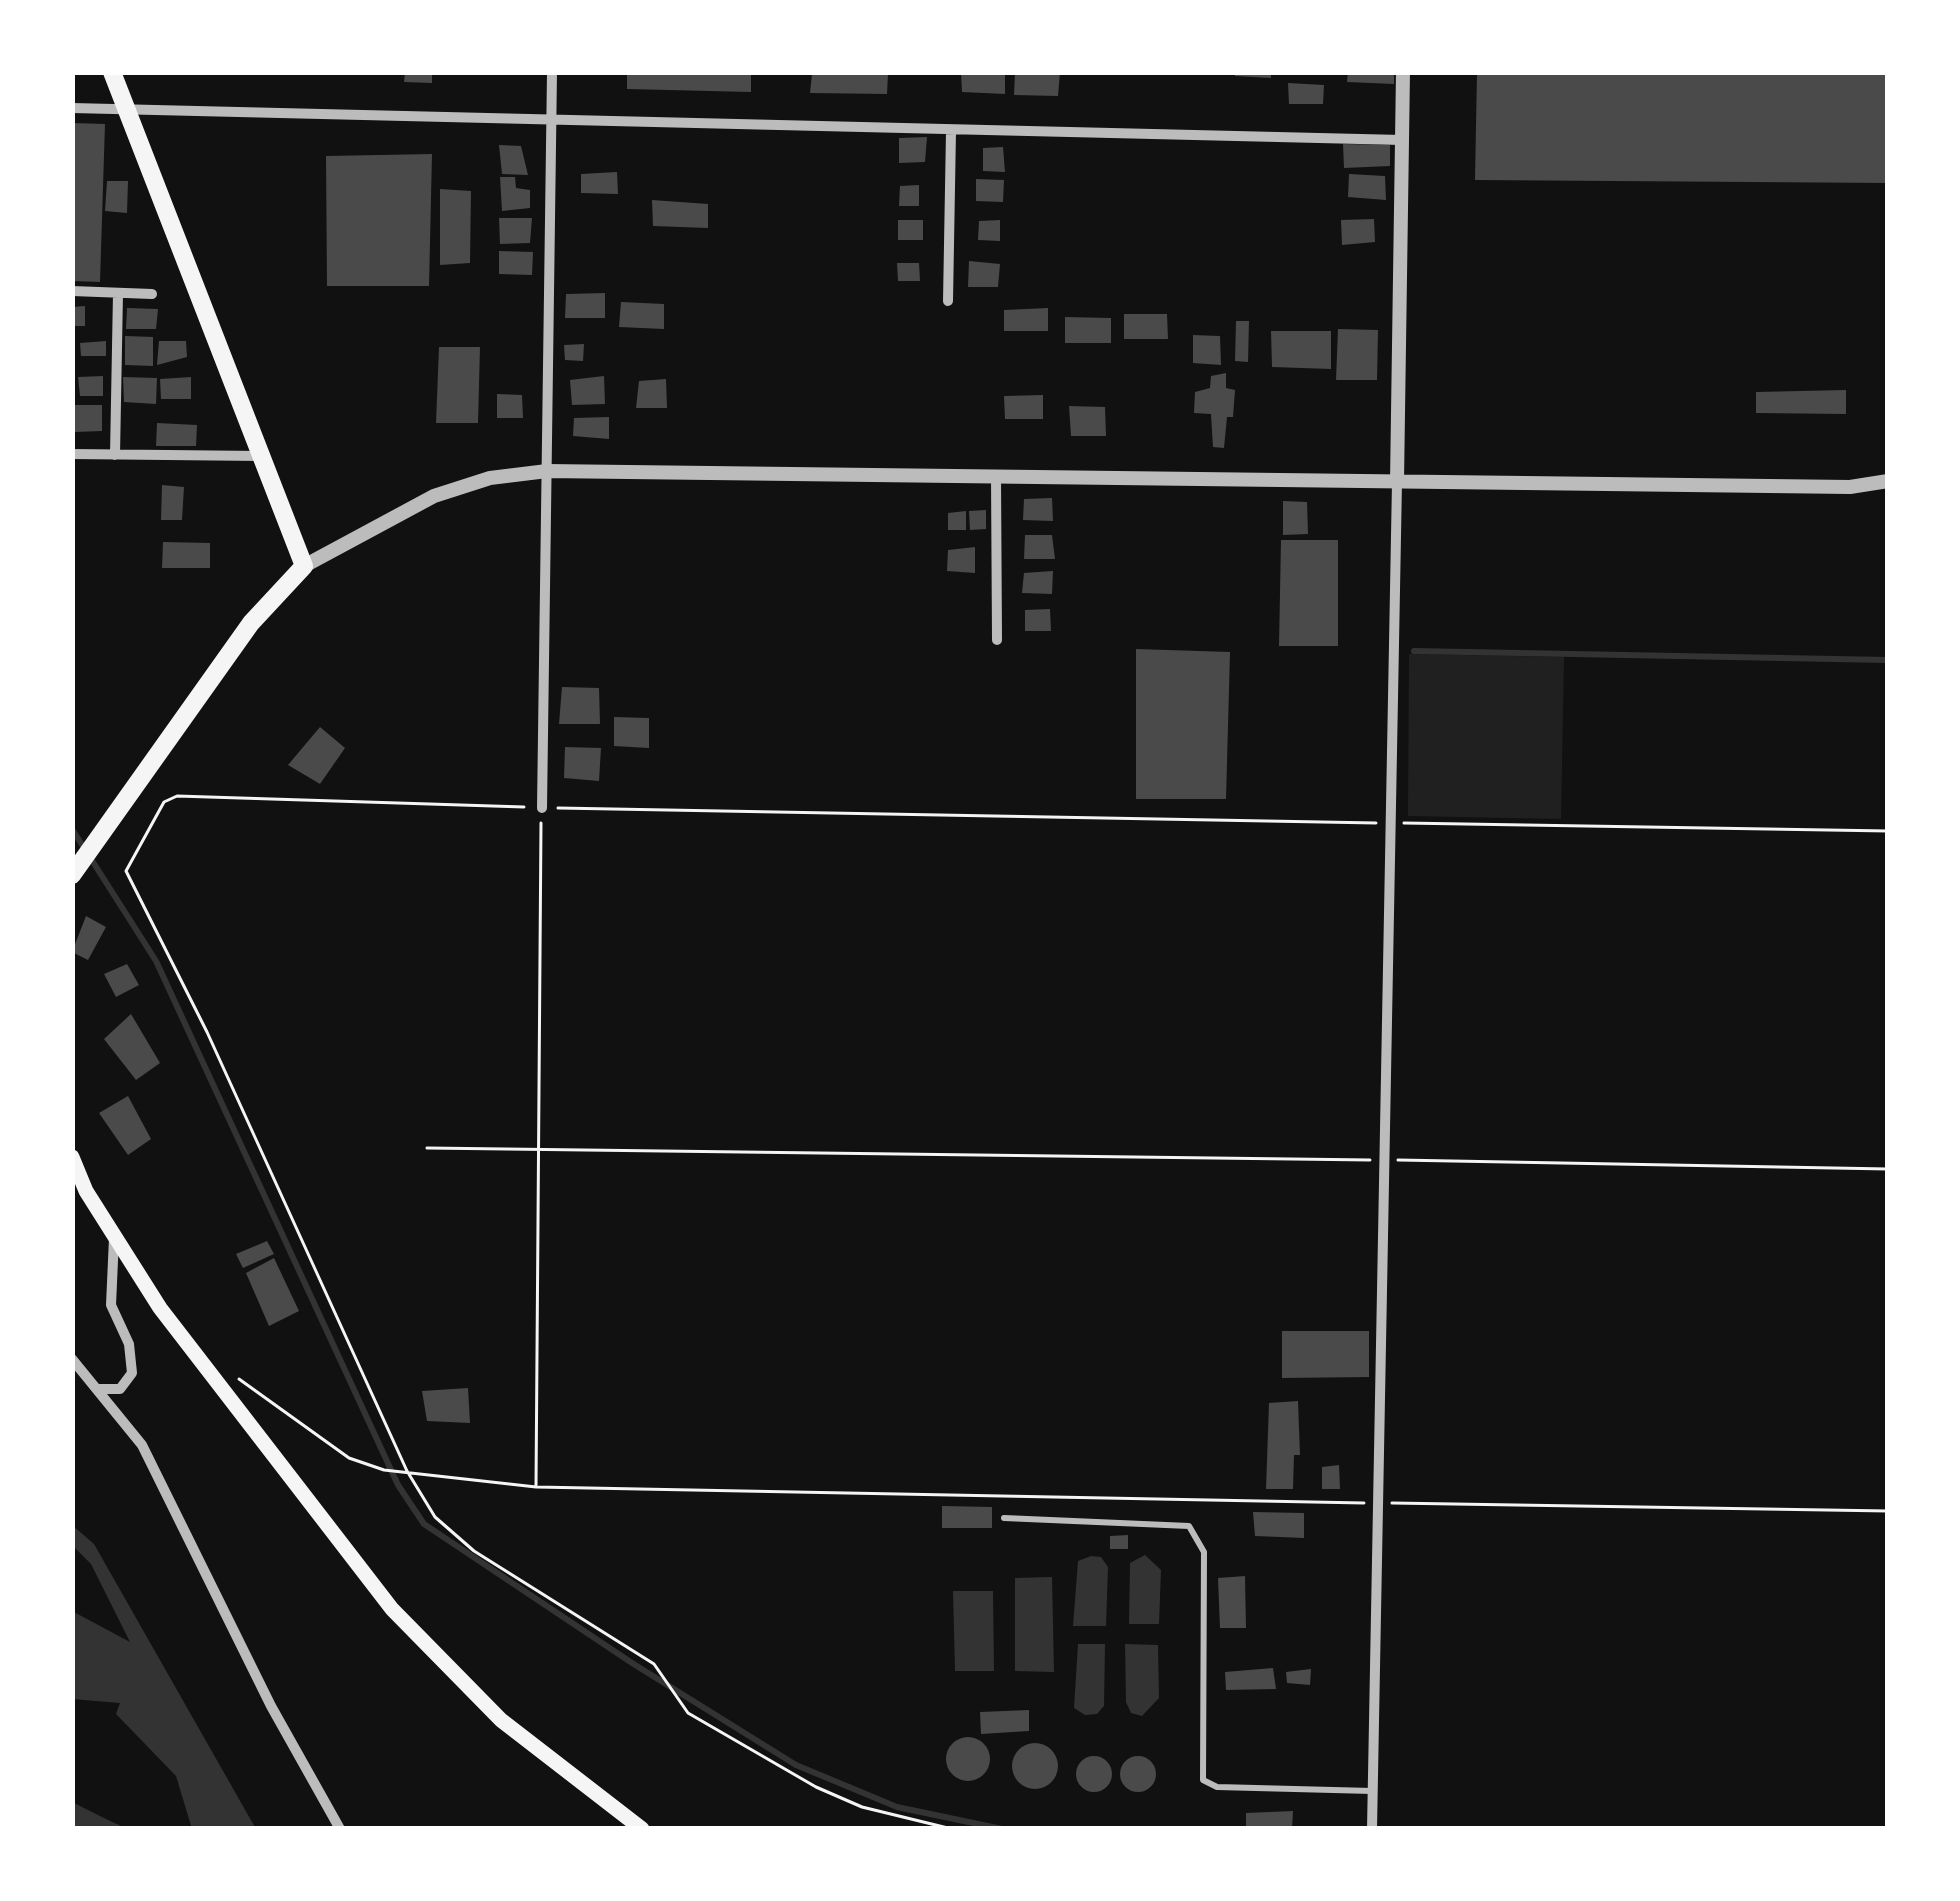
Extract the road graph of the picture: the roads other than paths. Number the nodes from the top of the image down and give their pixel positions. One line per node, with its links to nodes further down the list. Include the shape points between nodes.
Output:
1 (112, 72): 5 (highway)
2 (552, 72): 6 (street)
3 (1402, 72): 8 (street)
4 (72, 108): 5 (street)
5 (126, 108): 6 (street); 15 (highway)
6 (551, 124): 7 (street); 16 (street)
7 (951, 131): 8 (street); 12 (street)
8 (1402, 140): 19 (street)
9 (72, 291): 10 (street)
10 (118, 293): 11 (street); 14 (street)
11 (152, 294)
12 (948, 301)
13 (72, 454): 14 (street)
14 (115, 455): 15 (street)
15 (261, 455): 20 (highway)
16 (548, 471): 17 (street); 20 (street, via 434,496); 22 (street)
17 (996, 477): 19 (street); 21 (street)
18 (1888, 481): 19 (street)
19 (1397, 482): 29 (street)
20 (304, 566): 23 (highway, via 250,623)
21 (998, 640)
22 (542, 808)
23 (72, 875)
24 (72, 1157): 25 (main road)
25 (115, 1234): 27 (street, via 111,1305 129,1344 131,1373 120,1389); 31 (main road, via 211,1377 392,1609 501,1720)
26 (72, 1359): 27 (street)
27 (99, 1389): 30 (street, via 142,1445)
28 (1004, 1518): 29 (lane, via 1189,1526 1204,1552 1203,1780)
29 (1372, 1791): 32 (street)
30 (340, 1829)
31 (642, 1829)
32 (1372, 1829)

